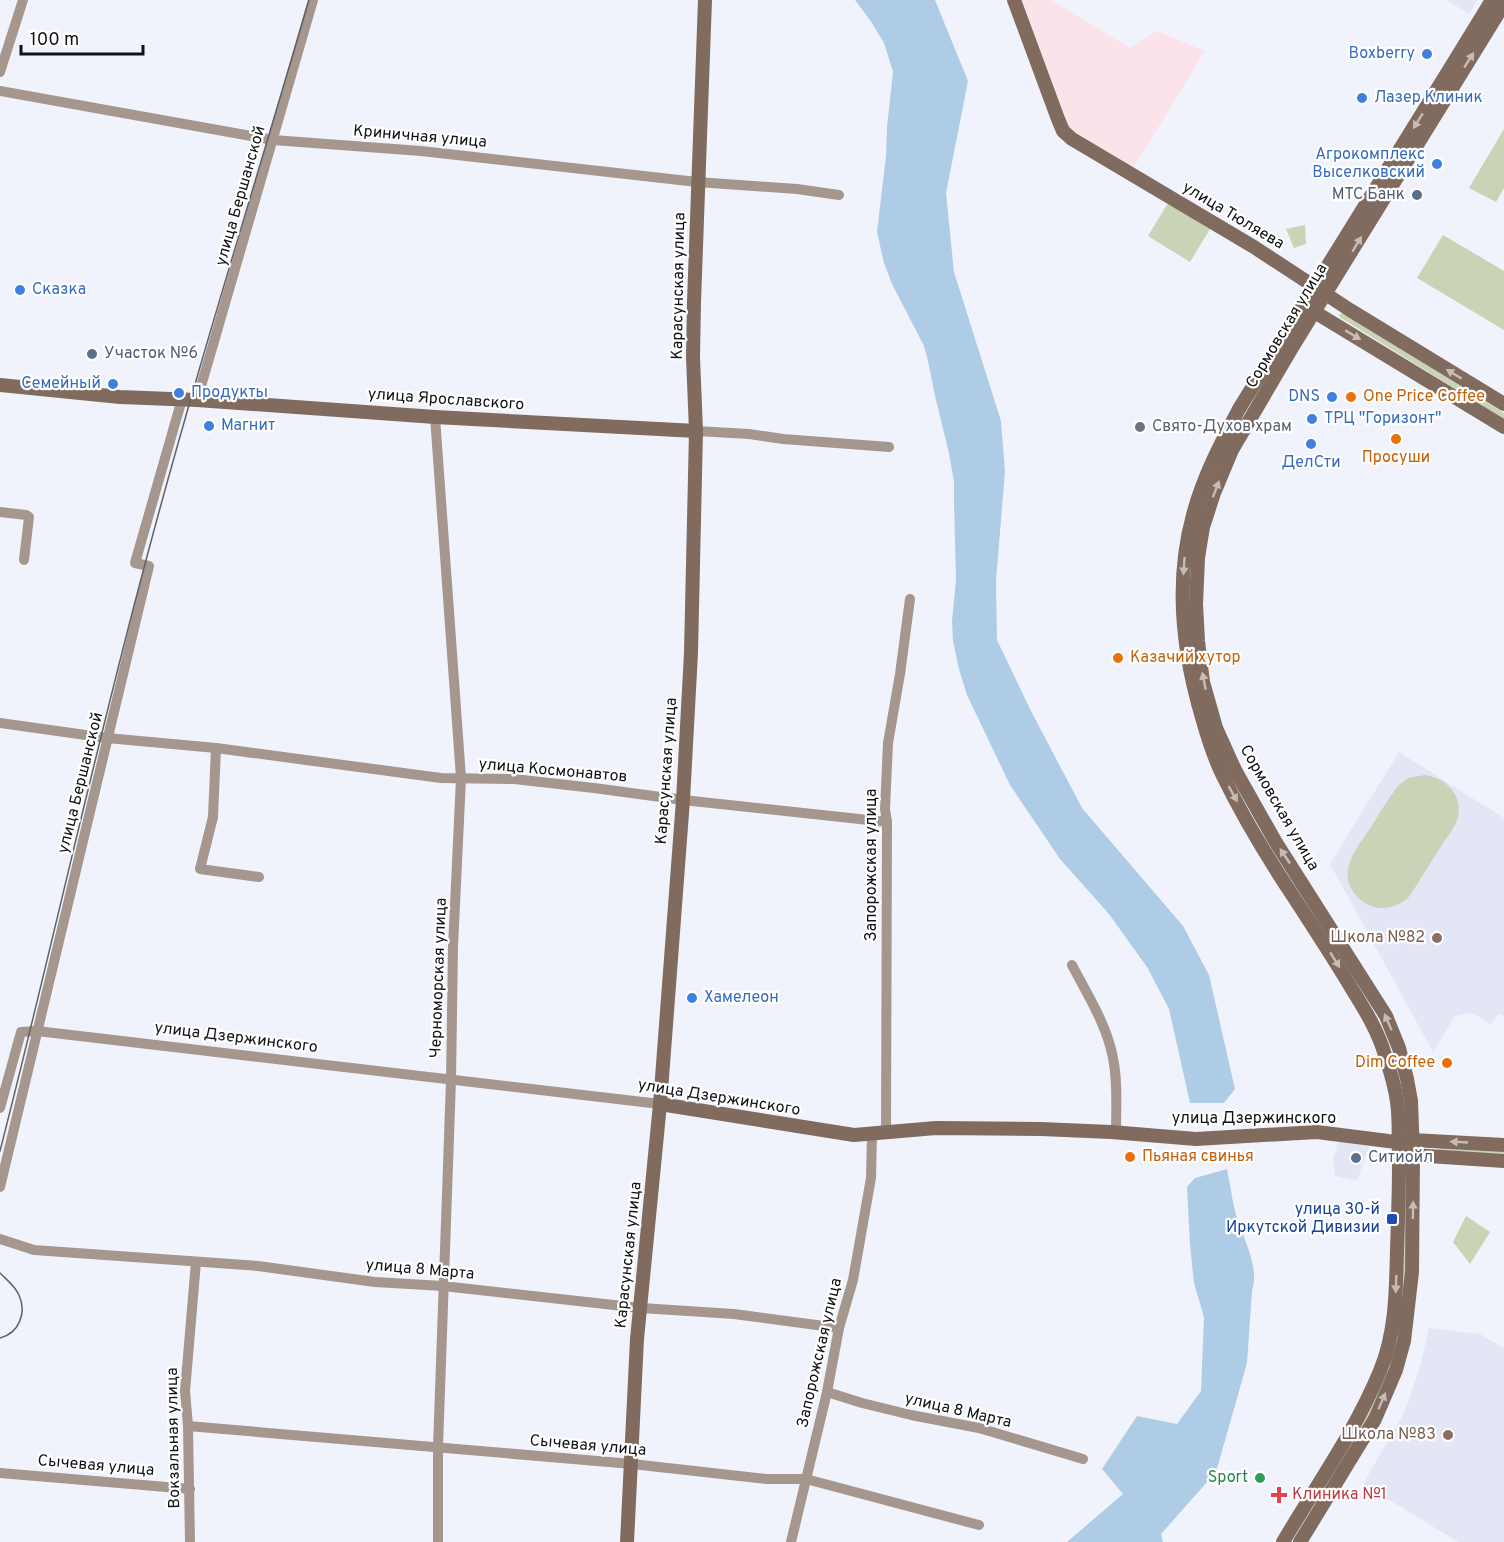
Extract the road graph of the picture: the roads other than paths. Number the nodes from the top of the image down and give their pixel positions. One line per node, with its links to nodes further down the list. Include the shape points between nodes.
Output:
1 (23, 0): 7 (street)
2 (313, 0): 9 (street, улица Бершанской)
3 (705, 0): 10 (street, Карасунская улица)
4 (1014, 0): 12 (street, улица Тюляева, via 1063,131)
5 (1492, 0): 12 (street, Сормовская улица, one-way to 12)
6 (1504, 4): 12 (street, Сормовская улица, one-way to 6)
7 (0, 72)
8 (0, 91): 9 (street, Криничная улица)
9 (273, 140): 10 (street, Криничная улица, via 422,151); 16 (street, улица Бершанской)
10 (697, 182): 11 (street, Криничная улица); 20 (street, Карасунская улица, via 693,357)
11 (839, 195)
12 (1320, 290): 13 (street, Сормовская улица); 17 (street, улица Тюляева, one-way to 12)
13 (1309, 309): 19 (street, one-way to 19); 28 (street, Сормовская улица, via 1239,409 1213,460 1192,517 1185,552 1185,646 1206,732)
14 (0, 385): 15 (street, улица Ярославского)
15 (182, 399): 16 (street, улица Ярославского); 26 (street, улица Бершанской, via 135,563 149,566)
16 (197, 400): 18 (street, улица Ярославского)
17 (1504, 405)
18 (435, 417): 20 (street, улица Ярославского); 29 (street, Черноморская улица)
19 (1504, 427)
20 (696, 431): 21 (street, улица Ярославского); 30 (street, Карасунская улица, via 691,653)
21 (889, 447)
22 (0, 512): 23 (street, via 29,517)
23 (24, 560)
24 (910, 599): 31 (street, Запорожская улица, via 888,743)
25 (0, 723): 26 (street, улица Космонавтов)
26 (107, 738): 27 (street, улица Космонавтов); 34 (street, улица Бершанской)
27 (216, 748): 29 (street, улица Космонавтов); 32 (street, via 213,817 200,869)
28 (1225, 764): 40 (street, Сормовская улица, one-way to 28, via 1407,1079 1386,1016); 41 (street, Сормовская улица, one-way to 41, via 1278,873 1375,1028 1393,1081)
29 (461, 778): 30 (street, улица Космонавтов, via 514,779); 35 (street, Черноморская улица)
30 (682, 800): 31 (street, улица Космонавтов); 36 (street, Карасунская улица)
31 (887, 822): 39 (street, Запорожская улица)
32 (259, 877)
33 (1072, 964): 38 (street, via 1095,1008 1113,1058)
34 (37, 1030): 35 (street, улица Дзержинского); 37 (street, via 21,1032); 45 (street, улица Бершанской)
35 (451, 1080): 36 (street, улица Дзержинского); 48 (street, Черноморская улица)
36 (660, 1104): 39 (street, улица Дзержинского, via 854,1135); 49 (street, Карасунская улица)
37 (0, 1108)
38 (1116, 1132): 39 (street, улица Дзержинского, via 936,1128); 41 (street, улица Дзержинского, via 1196,1139 1317,1132)
39 (879, 1133): 50 (street, Запорожская улица, via 853,1280)
40 (1413, 1140): 41 (street); 42 (street, one-way to 40); 43 (street, Сормовская улица)
41 (1398, 1142): 43 (street); 58 (street, Сормовская улица, one-way to 58, via 1396,1283 1390,1338 1382,1369 1359,1416)
42 (1504, 1145)
43 (1413, 1155): 44 (street); 60 (street, Сормовская улица, one-way to 43, via 1375,1419 1404,1341 1412,1272)
44 (1504, 1161)
45 (0, 1186)
46 (0, 1239): 47 (street, улица 8 Марта, via 33,1250)
47 (196, 1262): 48 (street, улица 8 Марта); 52 (street, Вокзальная улица, via 185,1391)
48 (443, 1286): 49 (street, улица 8 Марта); 53 (street, Черноморская улица)
49 (641, 1308): 50 (street, улица 8 Марта, via 734,1314); 55 (street, Карасунская улица)
50 (839, 1328): 51 (street, Запорожская улица)
51 (827, 1392): 54 (street, улица 8 Марта, via 911,1415 979,1428); 57 (street, Запорожская улица)
52 (188, 1426): 53 (street, Сычевая улица); 59 (street, Вокзальная улица)
53 (438, 1447): 55 (street, Сычевая улица); 63 (street, Черноморская улица)
54 (1083, 1459)
55 (632, 1464): 57 (street, Сычевая улица, via 767,1479); 64 (street, Карасунская улица)
56 (0, 1473): 59 (street, Сычевая улица)
57 (806, 1479): 61 (street, Сычевая улица); 65 (street, Запорожская улица)
58 (1319, 1483): 60 (street); 66 (street, Сормовская улица)
59 (190, 1489): 62 (street, Вокзальная улица)
60 (1332, 1491): 67 (street, Сормовская улица)
61 (979, 1525)
62 (190, 1542)
63 (438, 1542)
64 (627, 1542)
65 (791, 1542)
66 (1283, 1542)
67 (1300, 1542)

